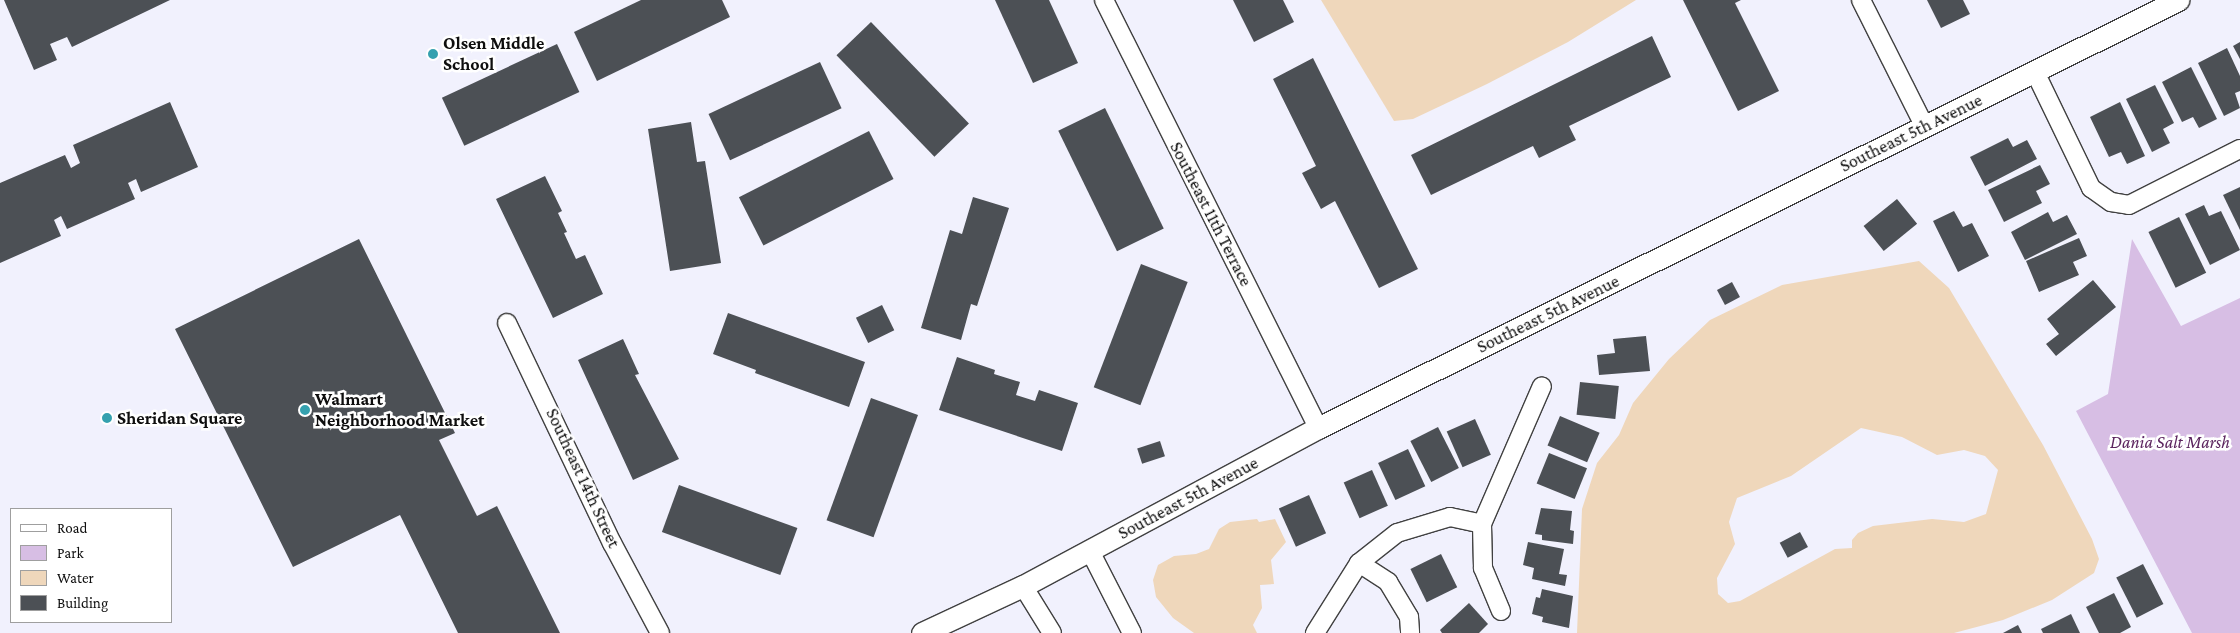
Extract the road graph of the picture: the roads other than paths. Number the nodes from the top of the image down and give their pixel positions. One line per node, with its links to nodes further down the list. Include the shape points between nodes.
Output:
1 (1104, 0): 9 (street, Southeast 11th Terrace)
2 (1861, 0): 5 (street)
3 (2178, 0): 4 (street, Southeast 5th Avenue)
4 (2035, 72): 5 (street, Southeast 5th Avenue); 6 (street, via 2091,188 2111,202 2129,205)
5 (1925, 127): 9 (street, Southeast 5th Avenue)
6 (2240, 149)
7 (508, 323): 15 (street, Southeast 14th Street, via 612,542)
8 (1542, 386): 10 (street)
9 (1318, 428): 11 (street, Southeast 5th Avenue)
10 (1482, 524): 12 (street, via 1450,517 1397,533); 14 (street, via 1483,568)
11 (1090, 551): 13 (street, Southeast 5th Avenue); 18 (street)
12 (1359, 563): 19 (street); 20 (street, via 1388,582 1409,617)
13 (1023, 586): 16 (street, Southeast 5th Avenue); 17 (street)
14 (1501, 611)
15 (660, 633)
16 (922, 633)
17 (1052, 633)
18 (1132, 633)
19 (1315, 633)
20 (1410, 633)

